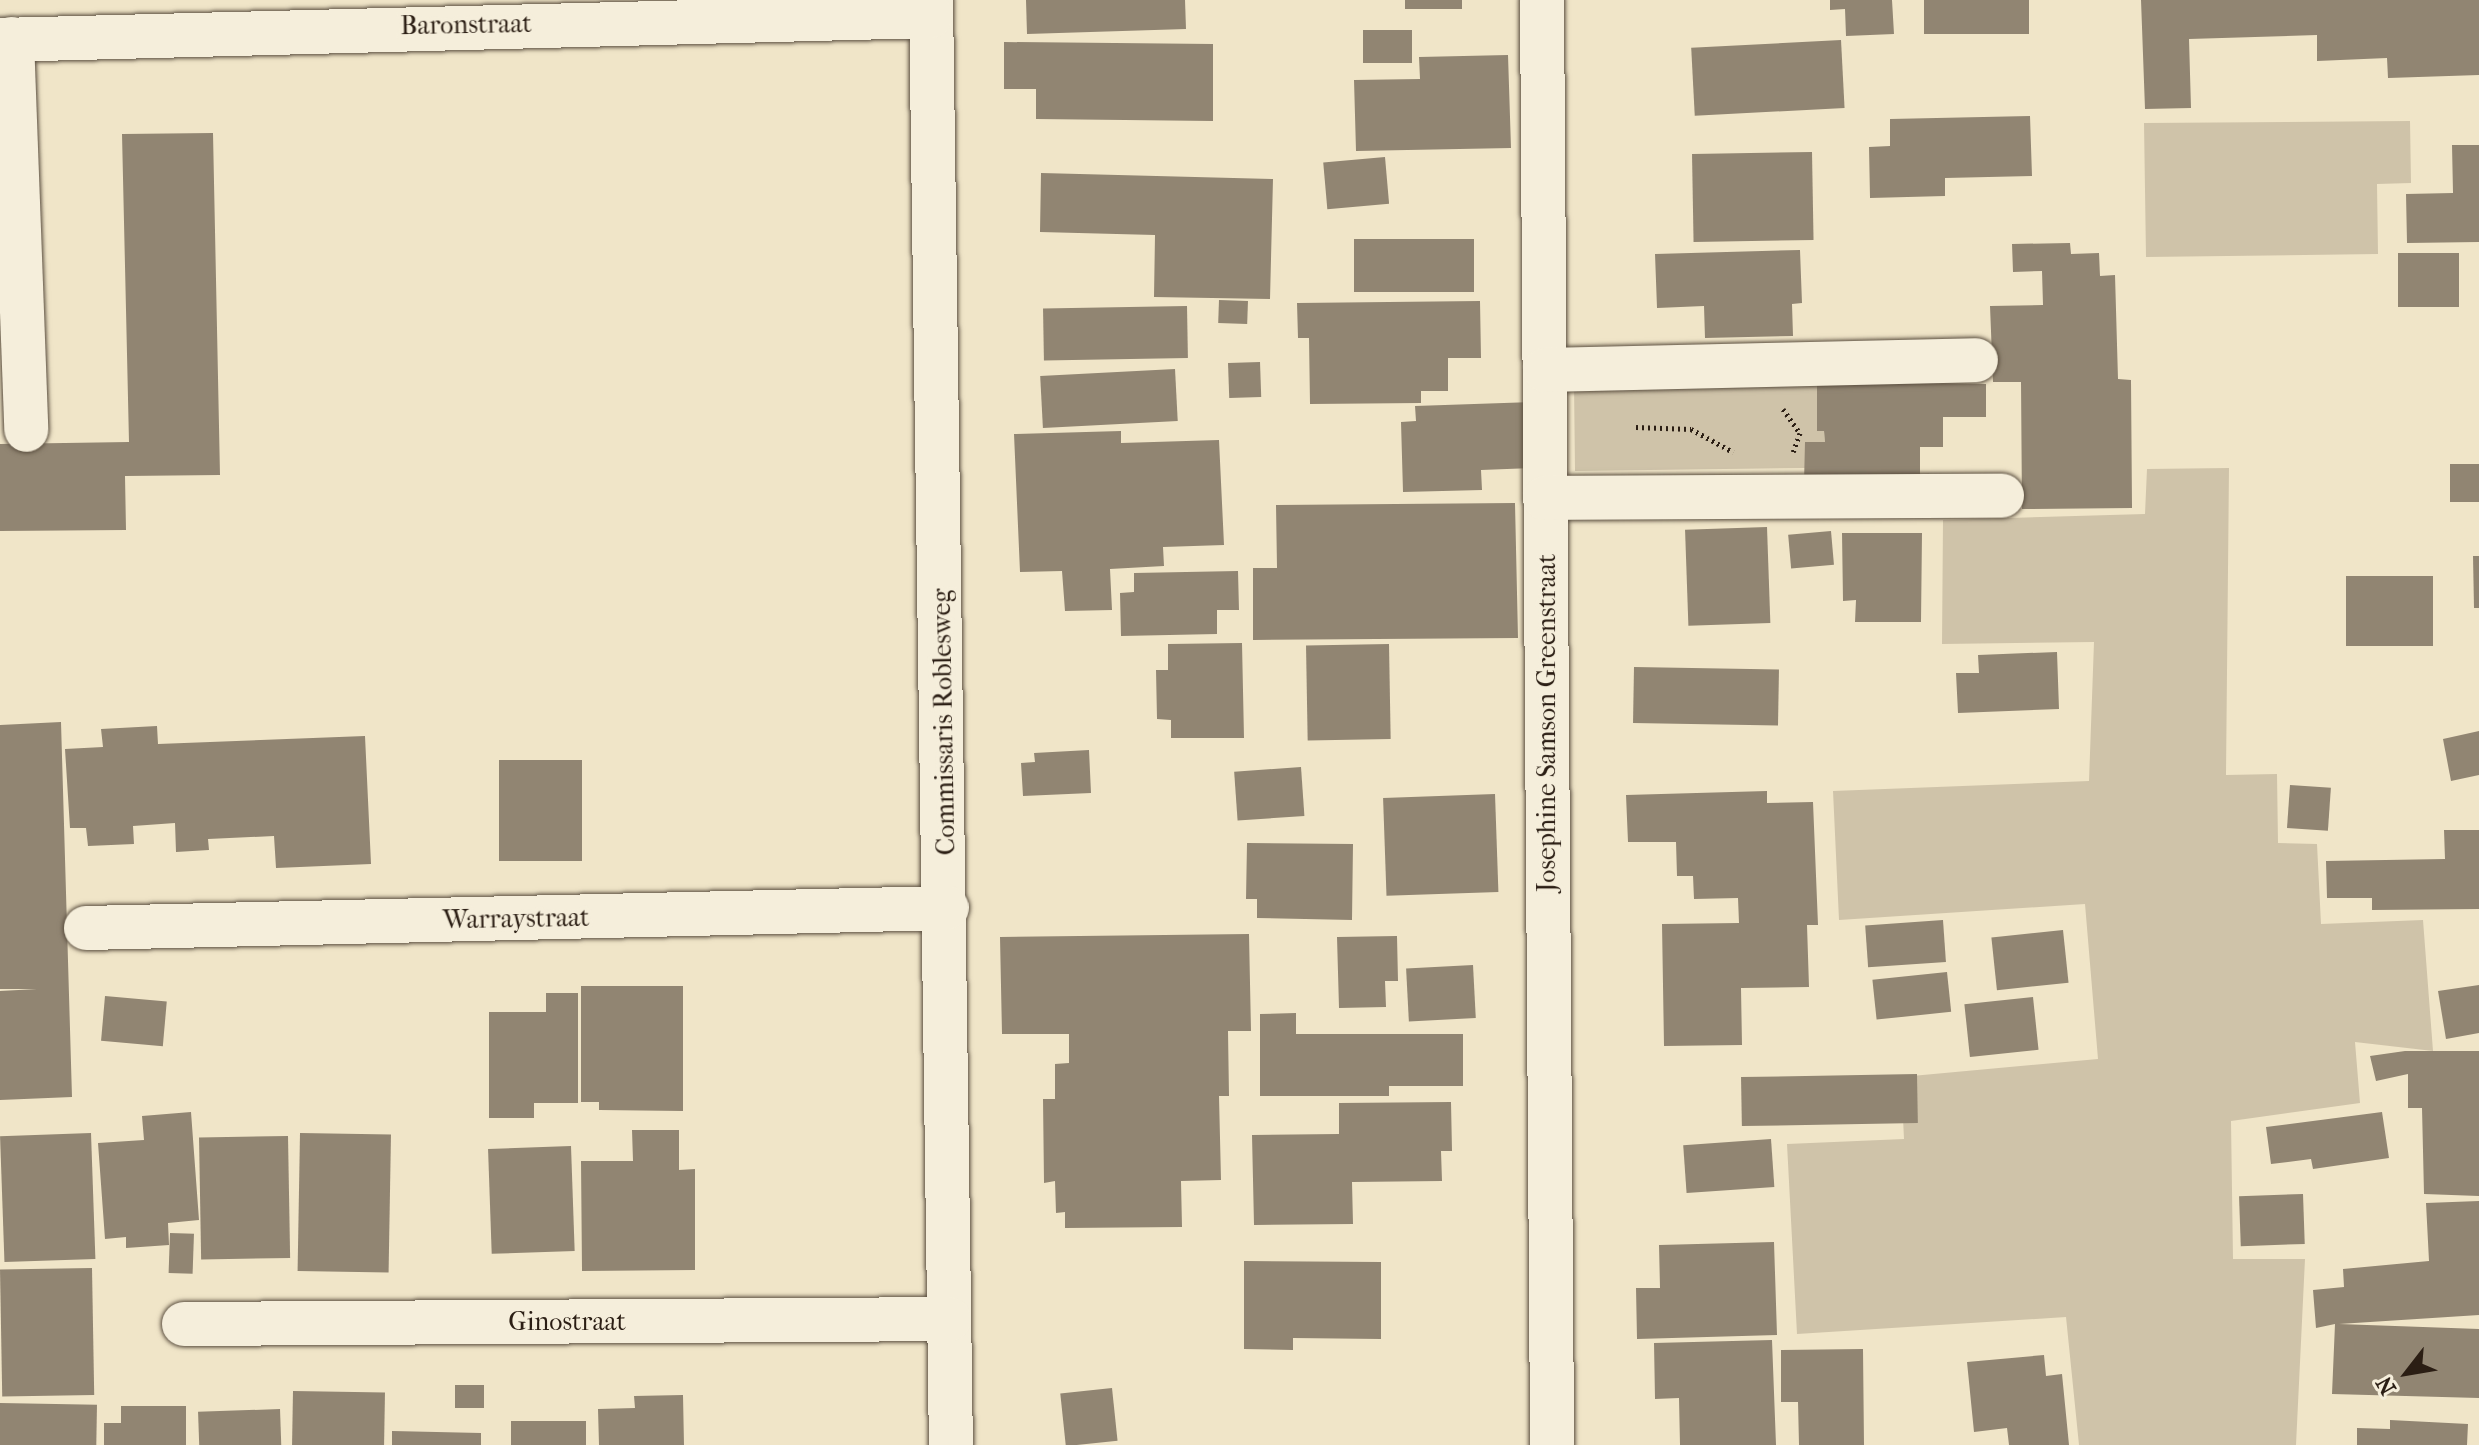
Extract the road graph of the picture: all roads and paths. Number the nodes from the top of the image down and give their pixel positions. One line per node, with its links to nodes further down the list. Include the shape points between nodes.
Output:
1 (1542, 0): 5 (street, Josephine Samson Greenstraat)
2 (931, 8): 3 (street, Baronstraat); 11 (street, Commissaris Roblesweg)
3 (6, 40): 7 (street)
4 (1976, 360): 5 (street)
5 (1545, 370): 10 (street, Josephine Samson Greenstraat)
6 (1782, 395): 8 (path, via 1800,433 1792,455)
7 (26, 430)
8 (1783, 456)
9 (2002, 496): 10 (street)
10 (1545, 498): 16 (street, Josephine Samson Greenstraat)
11 (947, 908): 12 (street, Warraystraat); 13 (street, Commissaris Roblesweg)
12 (86, 928)
13 (949, 1319): 14 (street, Ginostraat); 15 (street, Commissaris Roblesweg)
14 (184, 1324)
15 (951, 1445)
16 (1552, 1445)

